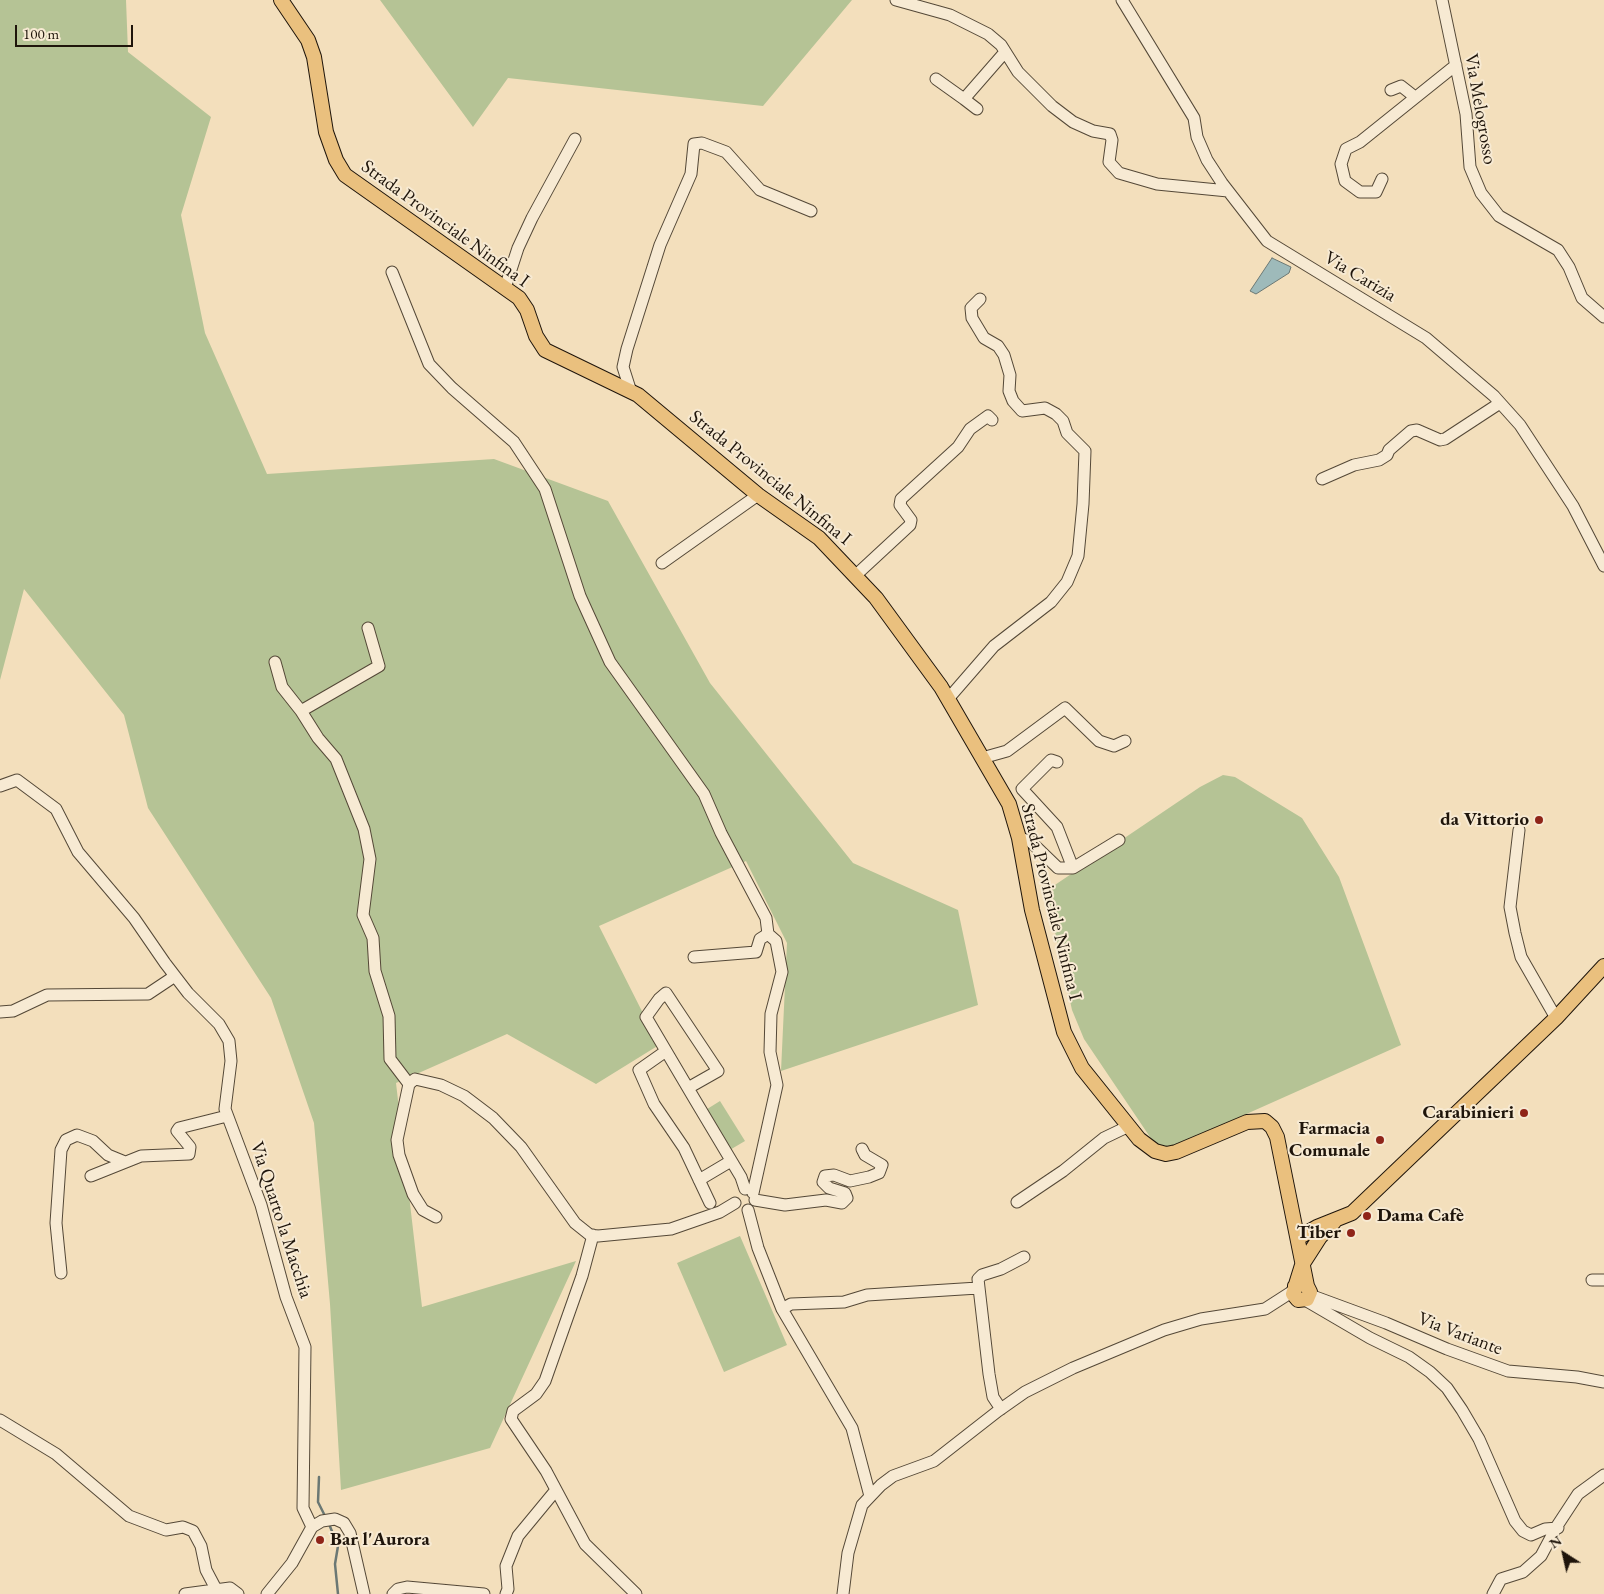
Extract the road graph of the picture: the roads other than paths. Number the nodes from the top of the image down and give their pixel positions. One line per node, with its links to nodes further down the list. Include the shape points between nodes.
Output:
1 (281, 0): 17 (main road, Strada Provinciale Ninfina I, via 308,40 314,57 326,132 345,175)
2 (896, 0): 5 (street, via 950,15 988,34)
3 (1122, 0): 14 (street, Via Carizia, via 1194,118 1197,137 1207,160)
4 (1442, 0): 6 (street, Via Melogrosso)
5 (1005, 52): 10 (street); 14 (street, via 1018,72 1052,106 1073,122 1110,134 1109,162 1119,173 1157,184)
6 (1456, 64): 9 (street); 19 (street, Via Melogrosso, via 1466,114 1470,167 1481,193 1499,216 1558,250 1582,298)
7 (936, 79): 10 (street)
8 (1391, 90): 9 (street, via 1400,86)
9 (1416, 97): 13 (street, via 1369,140 1346,150 1341,164 1345,181 1360,192 1376,192)
10 (964, 99): 11 (street)
11 (977, 109)
12 (575, 139): 17 (street, via 528,226)
13 (1382, 180)
14 (1228, 191): 21 (street, Via Carizia, via 1267,240 1426,338)
15 (811, 211): 20 (street, via 760,190 726,152 702,143 694,144 691,174 660,244 627,349 623,366)
16 (392, 272): 40 (street, via 429,364 514,442 545,488 580,596 610,662 704,794 766,918)
17 (505, 288): 20 (main road, Strada Provinciale Ninfina I, via 523,303 545,350)
18 (980, 300): 30 (street, via 971,308 972,318 984,338 998,346 1004,355 1013,401 1022,411 1045,408 1056,414 1063,421 1067,433 1085,451 1083,504 1078,556 1067,582 1051,602 994,646)
19 (1604, 317)
20 (631, 392): 24 (main road, Strada Provinciale Ninfina I)
21 (1500, 403): 23 (street, via 1445,439 1411,431 1379,460 1354,465); 26 (street, Via Carizia, via 1520,426 1573,506)
22 (992, 420): 27 (street, via 988,416 970,429 958,447 901,499 900,505 911,520 910,525)
23 (1322, 478)
24 (758, 495): 25 (street); 27 (main road, Strada Provinciale Ninfina I, via 807,528)
25 (662, 563)
26 (1604, 566)
27 (856, 575): 30 (main road, Strada Provinciale Ninfina I, via 910,642)
28 (368, 628): 31 (street, via 379,666)
29 (275, 662): 31 (street, via 282,687)
30 (948, 699): 33 (main road, Strada Provinciale Ninfina I)
31 (301, 711): 47 (street, via 336,759 364,829 370,859 363,915 374,938 374,971 389,1016 390,1059)
32 (1125, 741): 33 (street, via 1114,746 1099,741 1066,708 1007,751)
33 (982, 758): 37 (main road, Strada Provinciale Ninfina I, via 1009,804)
34 (1057, 762): 39 (street, via 1051,760 1022,789 1057,827)
35 (0, 786): 43 (street, Via Quarto la Macchia, via 17,780 56,809 78,852 134,918)
36 (1520, 830): 45 (street, via 1510,907 1521,957)
37 (1019, 838): 39 (street, via 1030,841 1058,868); 50 (main road, Strada Provinciale Ninfina I, via 1032,910 1064,1032 1082,1068)
38 (1119, 840): 39 (street)
39 (1073, 868)
40 (768, 934): 41 (street, via 760,939 756,952); 56 (street, via 776,941 782,972 771,1014 770,1052 777,1085)
41 (694, 957)
42 (1604, 966): 45 (main road)
43 (175, 976): 44 (street, via 148,994 48,994 13,1011); 49 (street, Via Quarto la Macchia, via 219,1024 230,1041)
44 (0, 1012)
45 (1556, 1018): 63 (main road, via 1352,1213)
46 (666, 1051): 48 (street); 48 (street, via 646,1017 666,993 718,1071); 55 (street, via 638,1070)
47 (409, 1084): 61 (street, via 397,1140 399,1155 413,1194 423,1210); 64 (street, via 415,1079 441,1084 464,1096 493,1118 521,1147 576,1223)
48 (688, 1088): 52 (street)
49 (227, 1116): 53 (street, via 179,1128 177,1131 190,1148 189,1154 141,1156); 78 (street, Via Quarto la Macchia, via 261,1205 286,1297 305,1347 303,1508)
50 (1129, 1126): 57 (street, via 1104,1138); 62 (main road, Strada Provinciale Ninfina I, via 1150,1149 1166,1154 1242,1123 1260,1121 1269,1124 1277,1137)
51 (862, 1149): 56 (street, via 865,1155 882,1165 879,1173 850,1181 834,1175 825,1176 823,1182 829,1188 845,1193 847,1198 842,1203 826,1200 785,1205)
52 (731, 1161): 55 (street); 56 (street)
53 (124, 1162): 54 (street); 68 (street, via 108,1155 93,1141 76,1135 63,1144 56,1223)
54 (91, 1176)
55 (699, 1180): 58 (street)
56 (751, 1194): 59 (street, via 736,1194); 60 (street, via 753,1206)
57 (1017, 1202)
58 (710, 1203)
59 (735, 1203): 60 (street, via 739,1209); 64 (street, via 720,1212 671,1229)
60 (748, 1210): 71 (street, via 758,1248)
61 (436, 1217)
62 (1296, 1221): 63 (main road); 65 (main road, Strada Provinciale Ninfina I)
63 (1318, 1232): 65 (main road); 67 (main road)
64 (593, 1235): 76 (street, via 545,1381 536,1394 514,1411 511,1419 532,1447)
65 (1298, 1238): 67 (main road, Strada Provinciale Ninfina I)
66 (1024, 1257): 69 (street, via 982,1275 978,1279)
67 (1302, 1264): 70 (main road)
68 (61, 1274)
69 (978, 1288): 71 (street, via 868,1295 844,1302 799,1304); 73 (street, via 993,1397)
70 (1301, 1293): 72 (street, Via Variante, via 1508,1370); 73 (street, via 1265,1309 1164,1330 1073,1368 1025,1392); 79 (street, via 1430,1372 1447,1388 1479,1440 1515,1522 1531,1535)
71 (782, 1309): 77 (street, via 852,1428)
72 (1604, 1382)
73 (1001, 1409): 77 (street, via 934,1461 893,1476)
74 (0, 1420): 80 (street, via 56,1454 129,1516 166,1530 183,1526 193,1532)
75 (1604, 1475): 79 (street, via 1578,1494)
76 (556, 1490): 88 (street, via 518,1536 506,1566); 89 (street, via 585,1544)
77 (870, 1496): 90 (street, via 862,1505 855,1526)
78 (317, 1524): 84 (street); 85 (street, via 335,1519 344,1523 350,1534)
79 (1558, 1528): 91 (street, via 1541,1556 1523,1572 1501,1579)
80 (216, 1588): 82 (street); 83 (street, via 230,1588)
81 (461, 1593): 86 (street, via 407,1587); 87 (street)
82 (185, 1594)
83 (238, 1594)
84 (267, 1594)
85 (364, 1594)
86 (393, 1594)
87 (484, 1594)
88 (506, 1594)
89 (636, 1594)
90 (843, 1594)
91 (1493, 1594)

